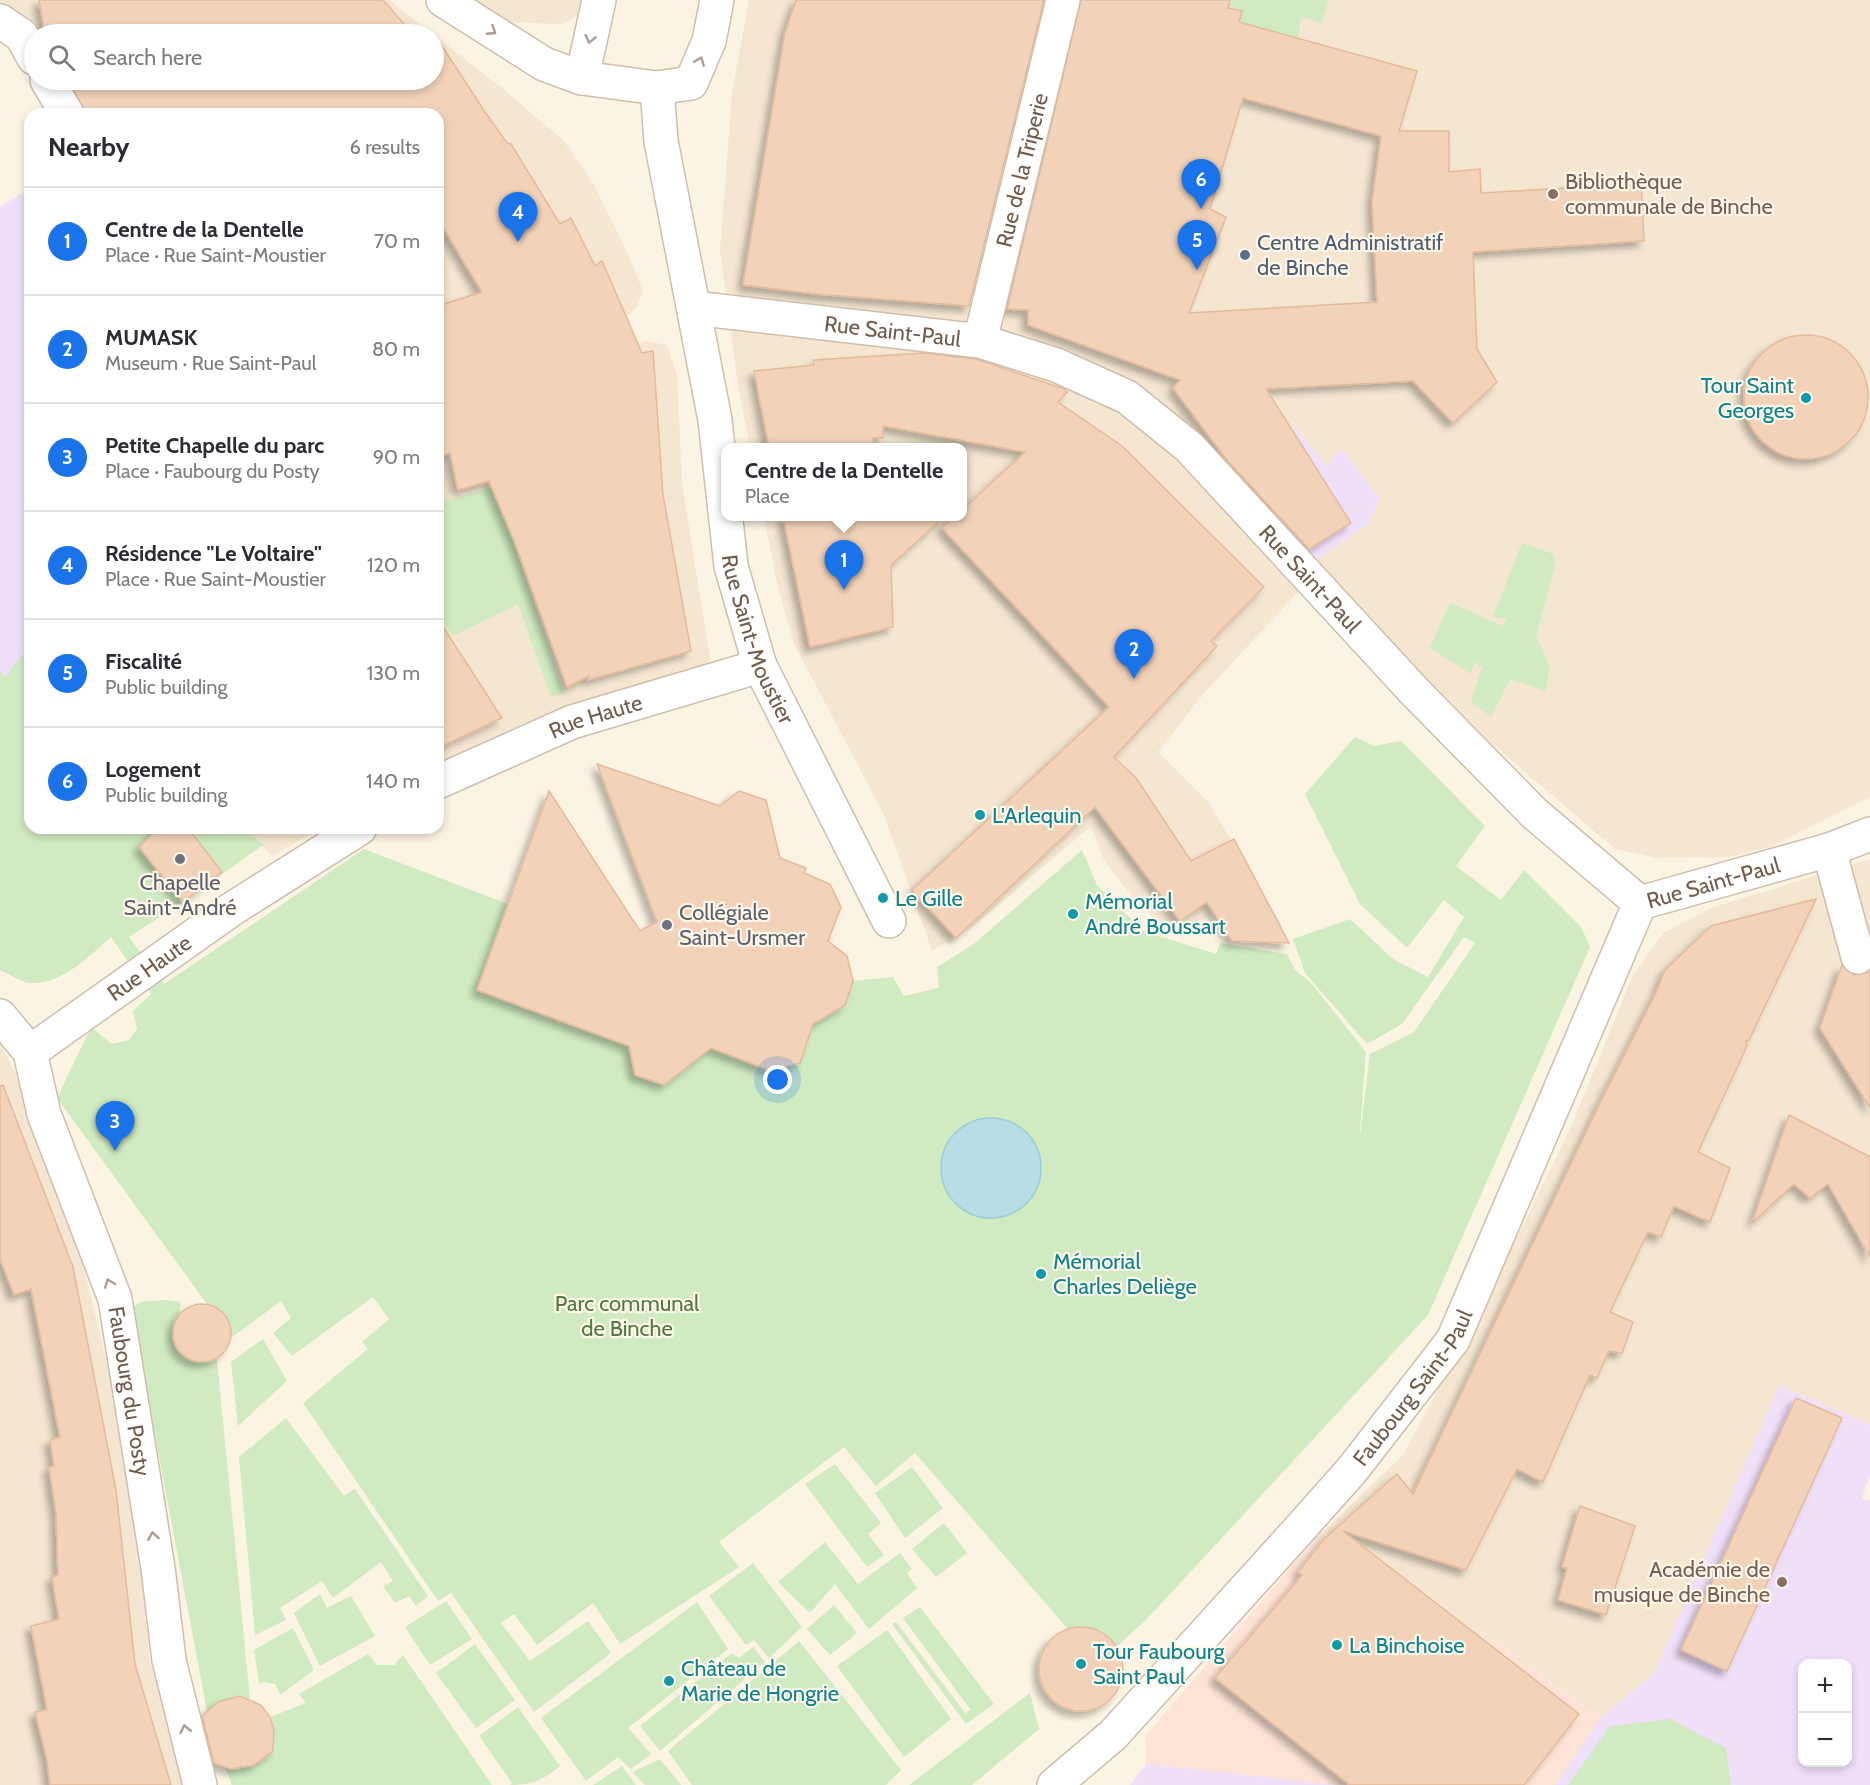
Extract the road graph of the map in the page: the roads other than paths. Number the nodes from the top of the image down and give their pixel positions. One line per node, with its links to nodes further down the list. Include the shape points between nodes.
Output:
1 (14, 0): 6 (street)
2 (443, 0): 7 (street, one-way to 7, via 544,64)
3 (599, 0): 7 (street, one-way to 7)
4 (717, 0): 8 (street, one-way to 4, via 692,82 709,41)
5 (1063, 0): 12 (street, Rue de la Triperie)
6 (19, 38)
7 (582, 78): 8 (street)
8 (657, 88): 11 (street, Rue Saint-Moustier, via 661,141)
9 (53, 90): 10 (street)
10 (63, 108)
11 (694, 308): 12 (street, Rue Saint-Paul); 13 (street, Rue Saint-Moustier)
12 (980, 340): 20 (street, Rue Saint-Paul, via 1056,365 1127,397 1189,447 1415,692 1534,813)
13 (721, 475)
14 (726, 521): 15 (street, Rue Saint-Moustier, via 731,566)
15 (760, 666): 16 (street, Rue Haute, via 572,722); 21 (street, Rue Saint-Moustier)
16 (444, 779)
17 (351, 834): 24 (street, Rue Haute, via 232,909)
18 (1870, 834): 19 (street, Rue Saint-Paul)
19 (1829, 850): 20 (street, Rue Saint-Paul); 22 (street)
20 (1640, 903): 26 (street, Faubourg Saint-Paul, via 1454,1340 1352,1470 1113,1735)
21 (889, 921)
22 (1858, 957)
23 (0, 1016): 24 (street, Faubourg du Posty)
24 (30, 1052): 25 (street, Faubourg du Posty, one-way to 24, via 169,1660 115,1299 44,1114)
25 (200, 1785)
26 (1054, 1785)

